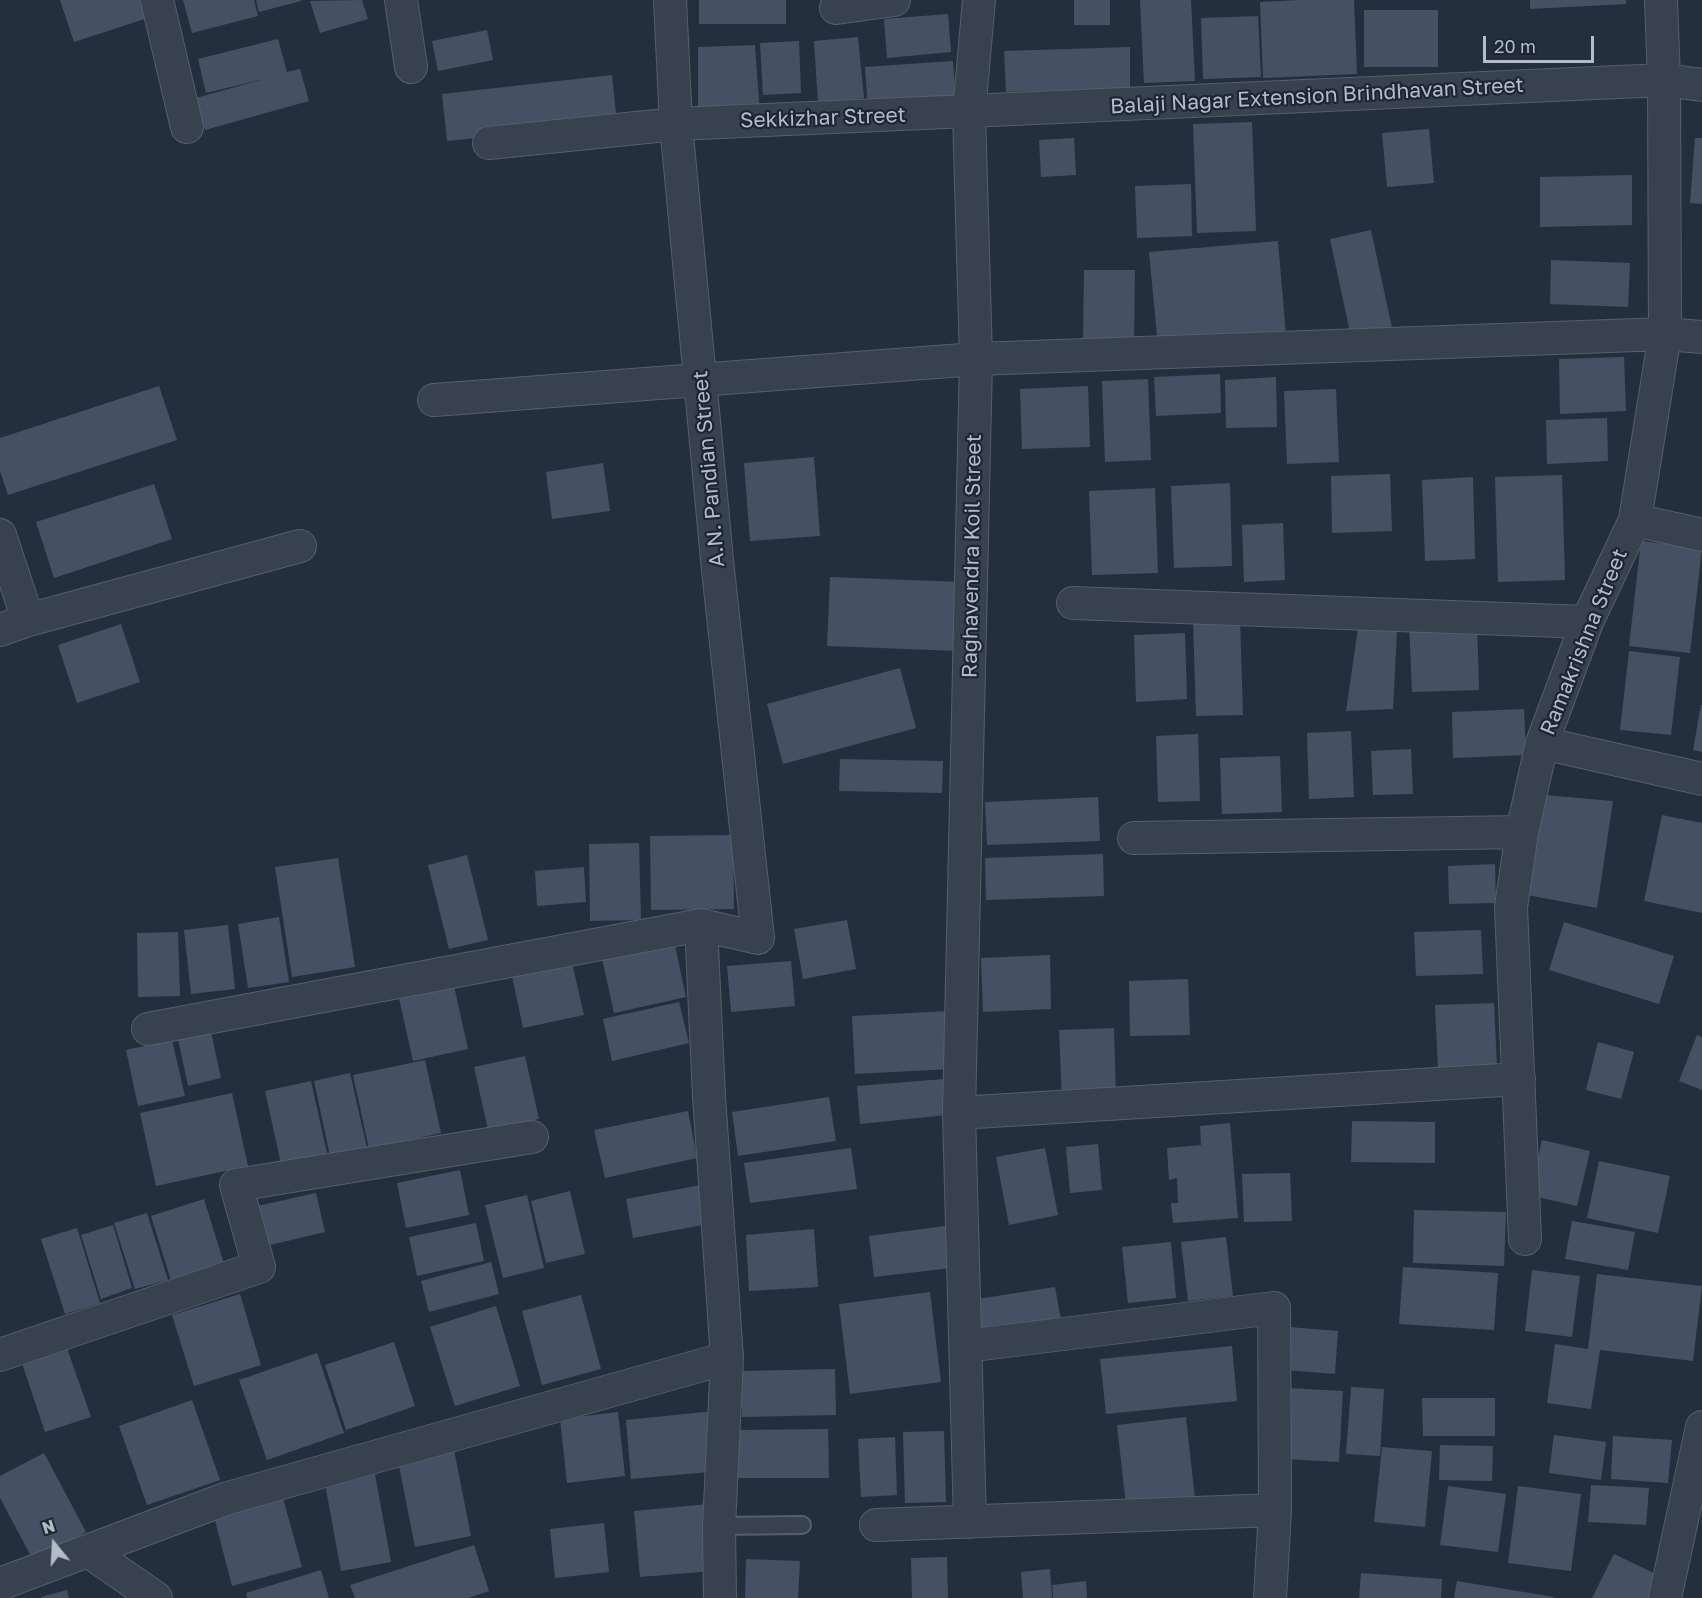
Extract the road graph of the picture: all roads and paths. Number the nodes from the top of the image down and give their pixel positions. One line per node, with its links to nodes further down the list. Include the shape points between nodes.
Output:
1 (157, 0): 13 (street)
2 (400, 0): 8 (street)
3 (670, 0): 12 (street, A.N. Pandian Street)
4 (894, 0): 7 (street)
5 (979, 0): 11 (street, Raghavendra Koil Street)
6 (1661, 0): 9 (street, Ramakrishna Street)
7 (836, 8)
8 (411, 67)
9 (1664, 80): 10 (street, Balaji Nagar Extension Brindhavan Street); 11 (street, Balaji Nagar Extension Brindhavan Street); 15 (street, Ramakrishna Street)
10 (1702, 85)
11 (969, 112): 12 (street, Sekkizhar Street); 17 (street, Raghavendra Koil Street)
12 (676, 124): 14 (street, Sekkizhar Street); 18 (street, A.N. Pandian Street)
13 (187, 128)
14 (489, 143)
15 (1665, 334): 16 (street); 17 (street); 20 (street, Ramakrishna Street)
16 (1702, 336)
17 (976, 359): 18 (street); 34 (street, Raghavendra Koil Street)
18 (701, 381): 19 (street); 31 (street, A.N. Pandian Street, via 758,938)
19 (434, 400)
20 (1635, 520): 21 (street); 25 (street, Ramakrishna Street)
21 (1702, 534)
22 (0, 535): 26 (street)
23 (300, 546): 26 (street)
24 (1073, 603): 25 (street)
25 (1587, 622): 27 (street, Ramakrishna Street)
26 (14, 625)
27 (1542, 743): 28 (street); 29 (street, Ramakrishna Street)
28 (1702, 779)
29 (1522, 832): 30 (street); 33 (street, Ramakrishna Street, via 1511,907)
30 (1134, 838)
31 (701, 925): 32 (street); 39 (street)
32 (148, 1029)
33 (1520, 1079): 34 (street); 36 (street, Ramakrishna Street)
34 (959, 1113): 37 (street, Raghavendra Koil Street)
35 (532, 1137): 38 (street, via 237,1185 258,1267)
36 (1525, 1239)
37 (966, 1346): 41 (street, via 1274,1308); 42 (street, Raghavendra Koil Street)
38 (0, 1355)
39 (727, 1358): 45 (street); 46 (street, via 228,1498)
40 (1702, 1427): 51 (street)
41 (1275, 1510): 42 (street); 50 (street)
42 (970, 1522): 44 (street)
43 (802, 1525): 45 (lane)
44 (876, 1525)
45 (719, 1526): 49 (street)
46 (88, 1551): 47 (street); 48 (street)
47 (0, 1584)
48 (156, 1598)
49 (720, 1598)
50 (1270, 1598)
51 (1665, 1598)

